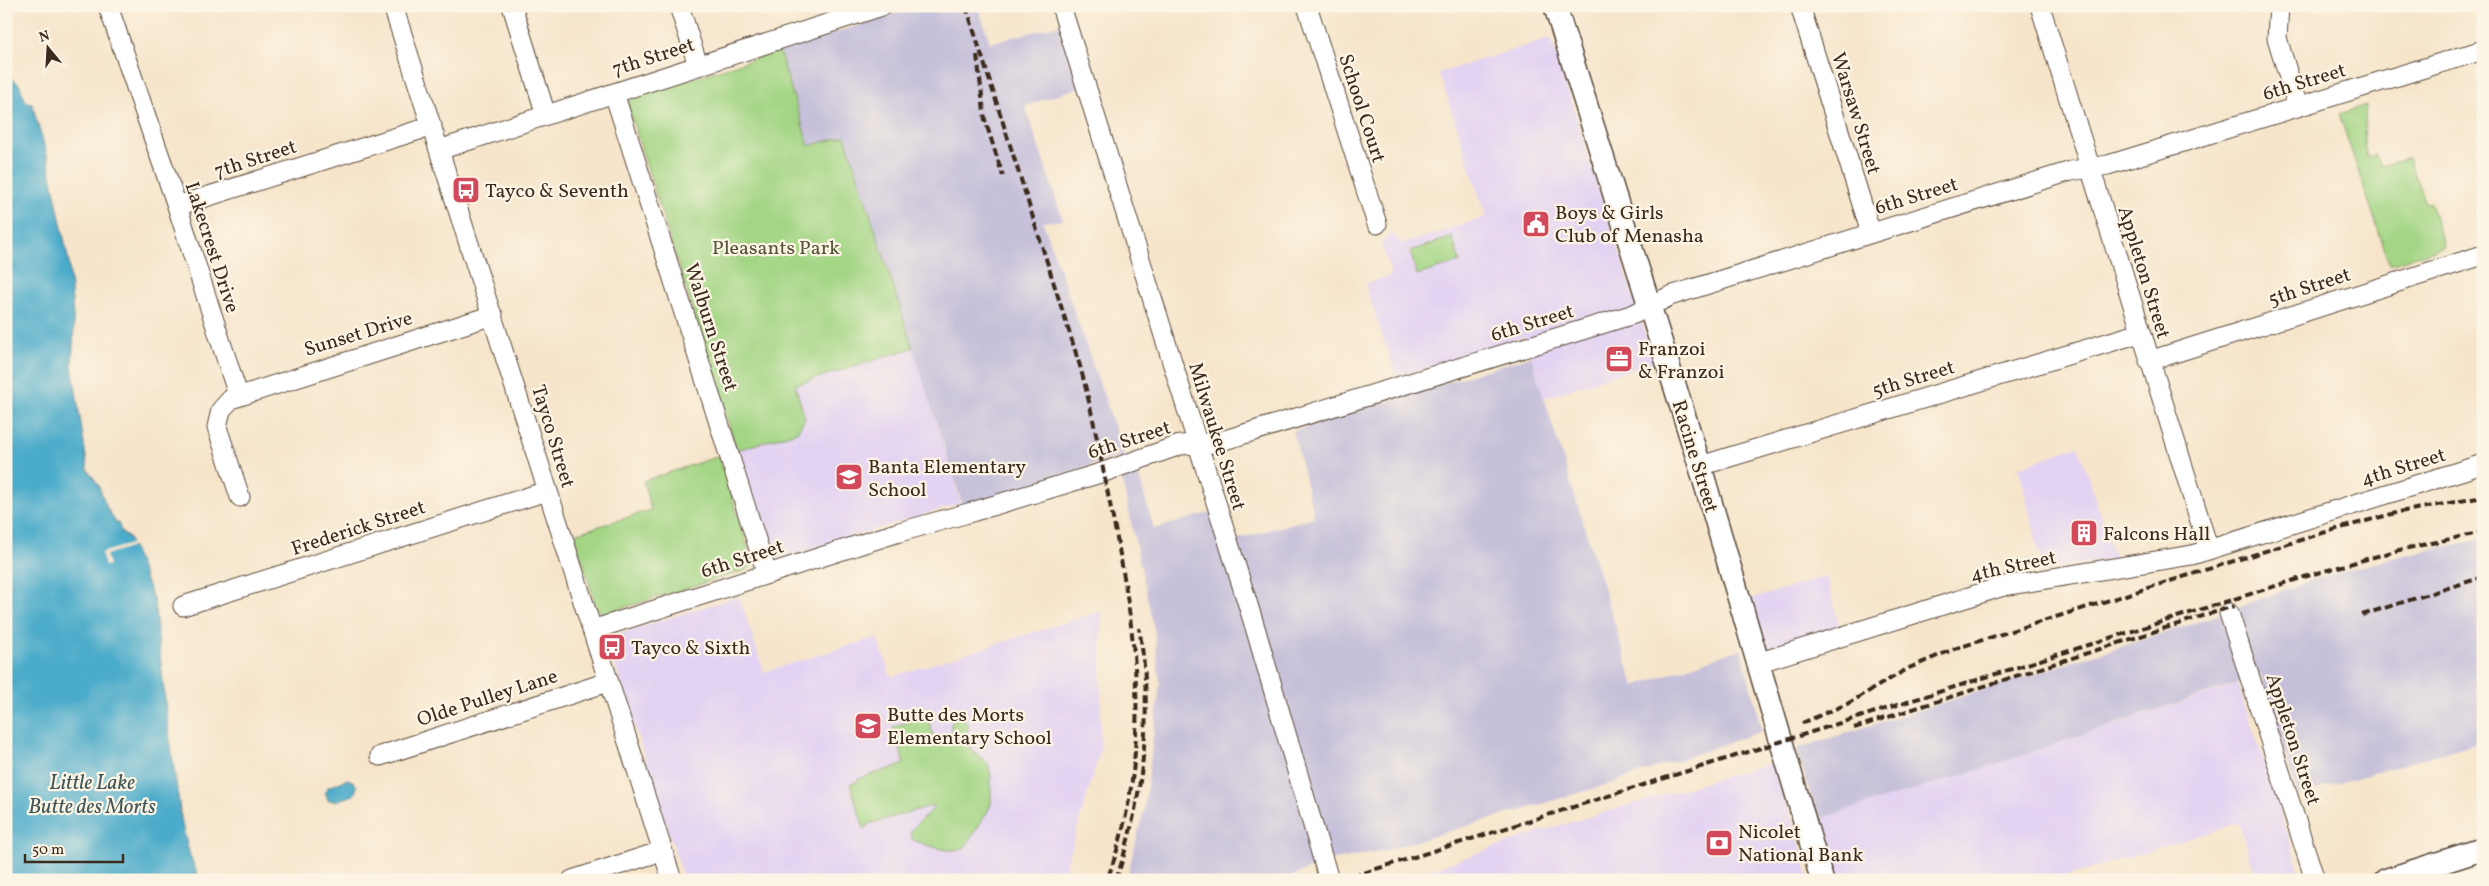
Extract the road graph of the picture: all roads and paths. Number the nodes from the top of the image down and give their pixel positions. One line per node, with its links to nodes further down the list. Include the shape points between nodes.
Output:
1 (393, 6): 18 (street, Tayco Street)
2 (512, 6): 17 (street)
3 (679, 6): 14 (street)
4 (882, 6): 12 (street, 7th Street)
5 (1062, 6): 30 (street, Milwaukee Street)
6 (1308, 6): 22 (street, School Court)
7 (1555, 6): 25 (main road, Racine Street)
8 (1800, 6): 23 (street, Warsaw Street)
9 (2040, 6): 20 (street, Appleton Street)
10 (2279, 6): 16 (street, via 2277,38)
11 (113, 7): 21 (street, Lakecrest Drive)
12 (849, 11): 14 (street, 7th Street)
13 (2483, 50): 16 (street, 6th Street)
14 (698, 65): 15 (street, 7th Street)
15 (614, 93): 17 (street, 7th Street); 36 (street, Walburn Street)
16 (2298, 107): 20 (street, 6th Street)
17 (546, 115): 19 (street, 7th Street)
18 (432, 126): 19 (street, Tayco Street); 21 (street, 7th Street)
19 (439, 150): 26 (street, Tayco Street)
20 (2090, 168): 23 (street, 6th Street, via 2071,170); 27 (street, Appleton Street)
21 (177, 206): 29 (street, Lakecrest Drive)
22 (1377, 224)
23 (1870, 233): 25 (street, 6th Street, via 1670,296)
24 (2483, 255): 28 (street, 5th Street)
25 (1648, 306): 30 (street, 6th Street, via 1634,314 1293,420 1215,443); 32 (main road, Racine Street)
26 (493, 315): 29 (street, Sunset Drive); 33 (street, Tayco Street)
27 (2140, 333): 28 (street, Appleton Street); 32 (street, 5th Street)
28 (2149, 361): 35 (street, Appleton Street)
29 (238, 395): 34 (street, via 222,410 216,427)
30 (1197, 444): 36 (street, 6th Street, via 1180,445 1104,472); 47 (street, Milwaukee Street)
31 (2483, 464): 35 (street, 4th Street)
32 (1700, 466): 40 (main road, Racine Street)
33 (547, 491): 37 (street, Frederick Street); 39 (street, Tayco Street)
34 (240, 497)
35 (2209, 550): 40 (street, 4th Street, via 2174,559 2004,586)
36 (767, 574): 39 (street, 6th Street)
37 (183, 606)
38 (2229, 613): 49 (street, Appleton Street)
39 (592, 630): 41 (street, Tayco Street)
40 (1757, 663): 48 (main road, Racine Street)
41 (608, 682): 42 (street, Olde Pulley Lane); 44 (street, Tayco Street)
42 (380, 756)
43 (2483, 849): 50 (main road)
44 (662, 851): 45 (street); 46 (street, Tayco Street)
45 (572, 880)
46 (672, 880)
47 (1329, 880)
48 (1822, 880)
49 (2315, 880)
50 (2386, 880)

